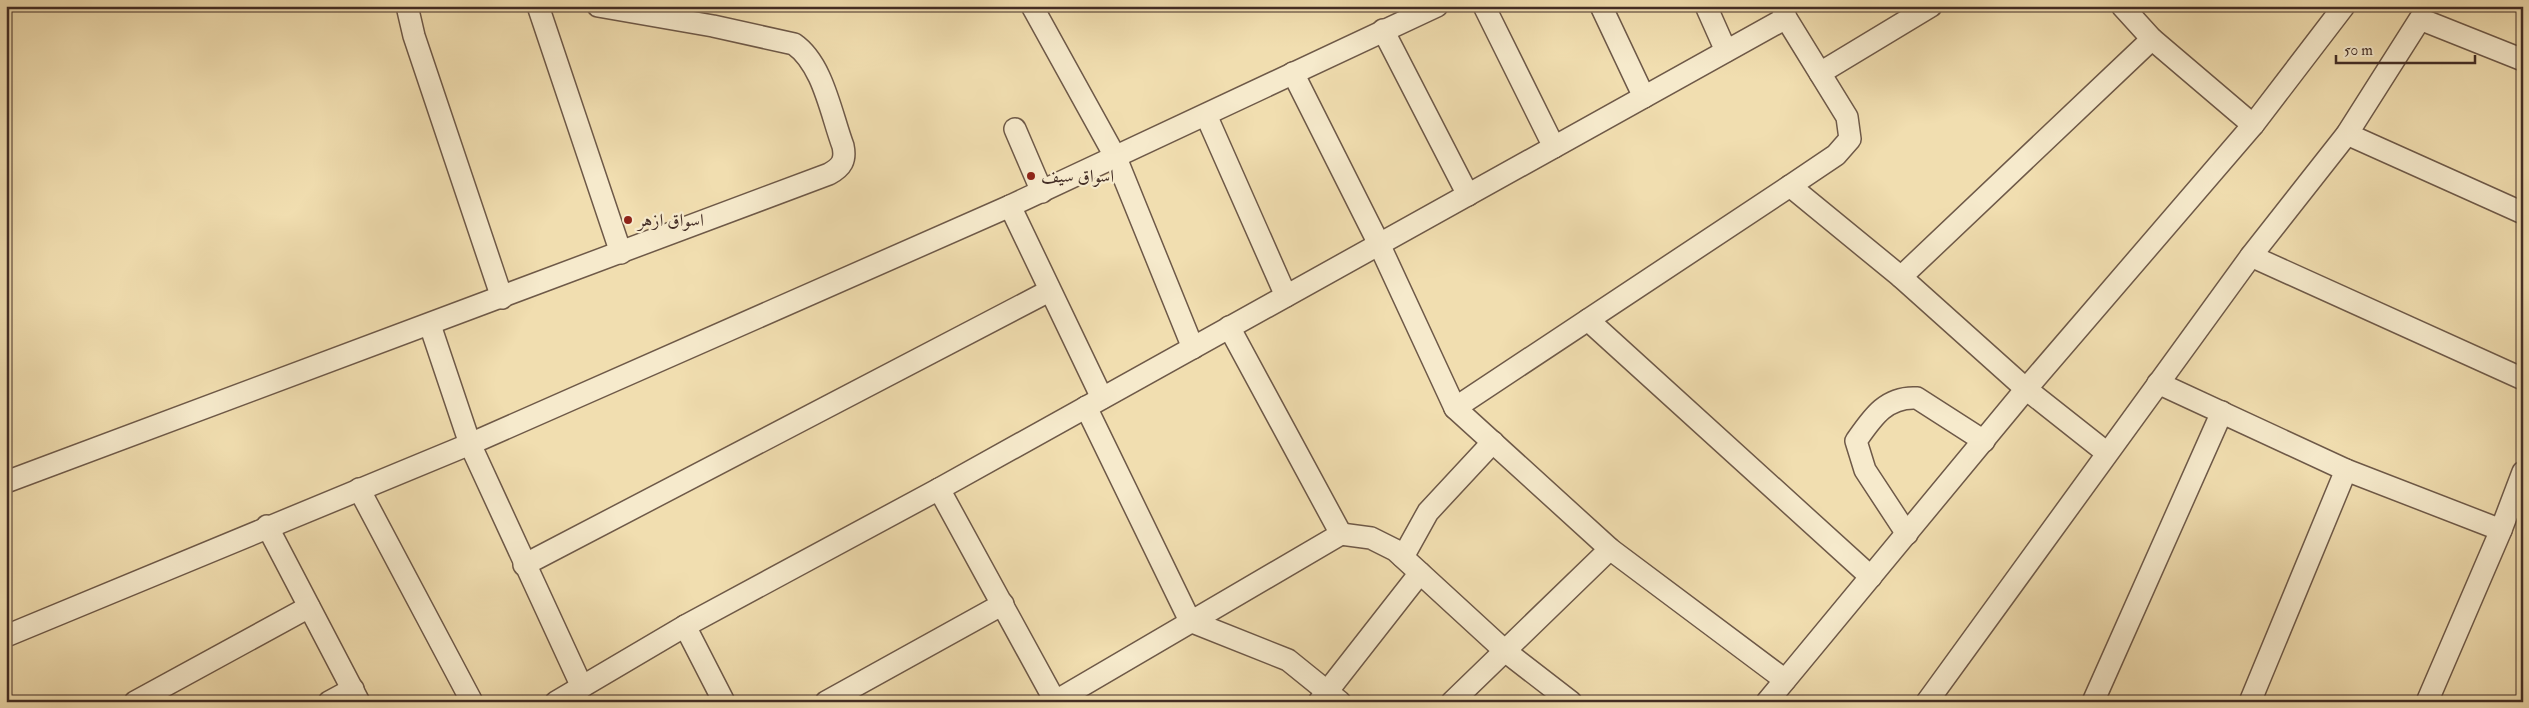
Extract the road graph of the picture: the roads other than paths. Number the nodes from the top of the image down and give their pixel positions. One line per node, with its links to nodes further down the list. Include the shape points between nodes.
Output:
1 (407, 6): 38 (street, via 414,36)
2 (538, 6): 33 (street)
3 (598, 6): 13 (street)
4 (1032, 6): 26 (street)
5 (1437, 6): 14 (street)
6 (1484, 6): 25 (street)
7 (1601, 6): 20 (street)
8 (1706, 6): 16 (street)
9 (1931, 6): 19 (street)
10 (2122, 6): 15 (street)
11 (2344, 6): 22 (street)
12 (1784, 12): 16 (street); 19 (street)
13 (711, 16): 33 (street, via 782,40 804,51 817,71 843,146 843,163 829,174)
14 (1383, 30): 18 (street); 29 (street)
15 (2152, 39): 22 (street); 35 (street)
16 (1726, 51): 20 (street)
17 (2523, 60): 24 (street, via 2420,19)
18 (1294, 73): 21 (street); 32 (street)
19 (1820, 73): 27 (street, via 1847,117 1850,139 1836,155)
20 (1644, 97): 25 (street)
21 (1206, 115): 26 (street); 37 (street)
22 (2253, 125): 45 (street)
23 (1015, 129): 28 (street)
24 (2347, 134): 31 (street); 34 (street)
25 (1554, 147): 29 (street)
26 (1116, 158): 28 (street); 42 (street)
27 (1790, 186): 35 (street, via 1835,226); 39 (street)
28 (1042, 192): 30 (street)
29 (1468, 195): 32 (street)
30 (1010, 206): 36 (street); 51 (street)
31 (2523, 213)
32 (1379, 244): 37 (street); 47 (street)
33 (621, 253): 38 (street)
34 (2251, 256): 43 (street); 44 (street)
35 (1902, 277): 45 (street)
36 (1049, 291): 46 (street); 64 (street)
37 (1286, 296): 41 (street)
38 (502, 298): 40 (street)
39 (1588, 320): 47 (street); 66 (street)
40 (430, 325): 51 (street); 55 (street)
41 (1229, 327): 42 (street); 60 (street)
42 (1193, 348): 46 (street)
43 (2523, 379)
44 (2158, 383): 48 (street); 52 (street)
45 (2026, 389): 49 (street); 52 (street)
46 (1094, 403): 57 (street); 69 (street)
47 (1456, 408): 50 (street)
48 (2222, 412): 53 (street); 88 (street)
49 (1984, 441): 61 (street); 61 (street, via 1917,398 1904,397 1875,414 1856,441 1865,470)
50 (1493, 442): 62 (street); 63 (street, via 1428,512)
51 (470, 444): 56 (street); 64 (street)
52 (2107, 453): 87 (street)
53 (2346, 470): 59 (street); 89 (street)
54 (2523, 472): 59 (street)
55 (6, 482)
56 (359, 489): 58 (street); 80 (street)
57 (939, 489): 67 (street); 70 (street)
58 (267, 526): 68 (street); 71 (street)
59 (2501, 530): 90 (street)
60 (1341, 534): 63 (street, via 1371,538); 69 (street)
61 (1907, 534): 66 (street)
62 (1610, 549): 72 (street); 73 (street)
63 (1403, 557): 65 (street)
64 (524, 565): 74 (street)
65 (1420, 573): 72 (street); 76 (street)
66 (1871, 577): 73 (street)
67 (1004, 604): 77 (street); 83 (street)
68 (310, 607): 75 (street); 78 (street)
69 (1190, 621): 76 (street, via 1288,660); 77 (street)
70 (685, 626): 74 (street); 82 (street)
71 (6, 636)
72 (1505, 651): 84 (street); 85 (street)
73 (1785, 680): 86 (street)
74 (582, 687): 81 (street)
75 (356, 696): 79 (street)
76 (1329, 698)
77 (1054, 701)
78 (135, 702)
79 (329, 702)
80 (472, 702)
81 (556, 702)
82 (724, 702)
83 (826, 702)
84 (1452, 702)
85 (1571, 702)
86 (1767, 702)
87 (1927, 702)
88 (2093, 702)
89 (2250, 702)
90 (2427, 702)

